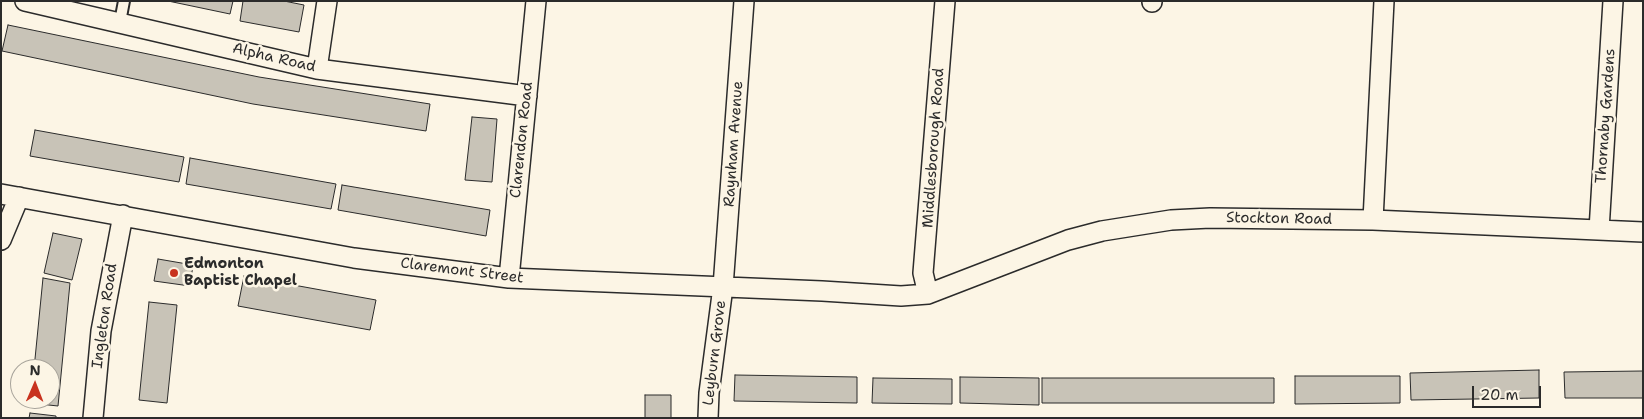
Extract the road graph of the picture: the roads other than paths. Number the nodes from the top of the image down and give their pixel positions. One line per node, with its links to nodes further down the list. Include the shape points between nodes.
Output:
1 (25, 1): 9 (street, Alpha Road)
2 (124, 1): 9 (lane)
3 (327, 1): 10 (street)
4 (536, 1): 11 (street, Clarendon Road)
5 (744, 1): 19 (street, Raynham Avenue)
6 (945, 1): 20 (street, Middlesborough Road, via 923,273)
7 (1384, 1): 14 (street)
8 (1613, 1): 15 (street, Thornaby Gardens)
9 (120, 22): 10 (street, Alpha Road)
10 (317, 69): 11 (street, Alpha Road)
11 (527, 96): 18 (street, Clarendon Road)
12 (10, 195): 13 (street, Claremont Street); 17 (street)
13 (123, 215): 18 (street, Claremont Street, via 354,258); 21 (street, Ingleton Road, via 100,331)
14 (1373, 220): 15 (street, Stockton Road); 20 (street, Stockton Road, via 1190,219 1102,231 1068,240)
15 (1599, 230): 16 (street, Stockton Road)
16 (1643, 232)
17 (1, 240)
18 (509, 278): 19 (street, Claremont Street)
19 (723, 288): 20 (street, Claremont Street, via 901,296); 22 (street, Leyburn Grove)
20 (928, 294)
21 (93, 418)
22 (708, 418)

